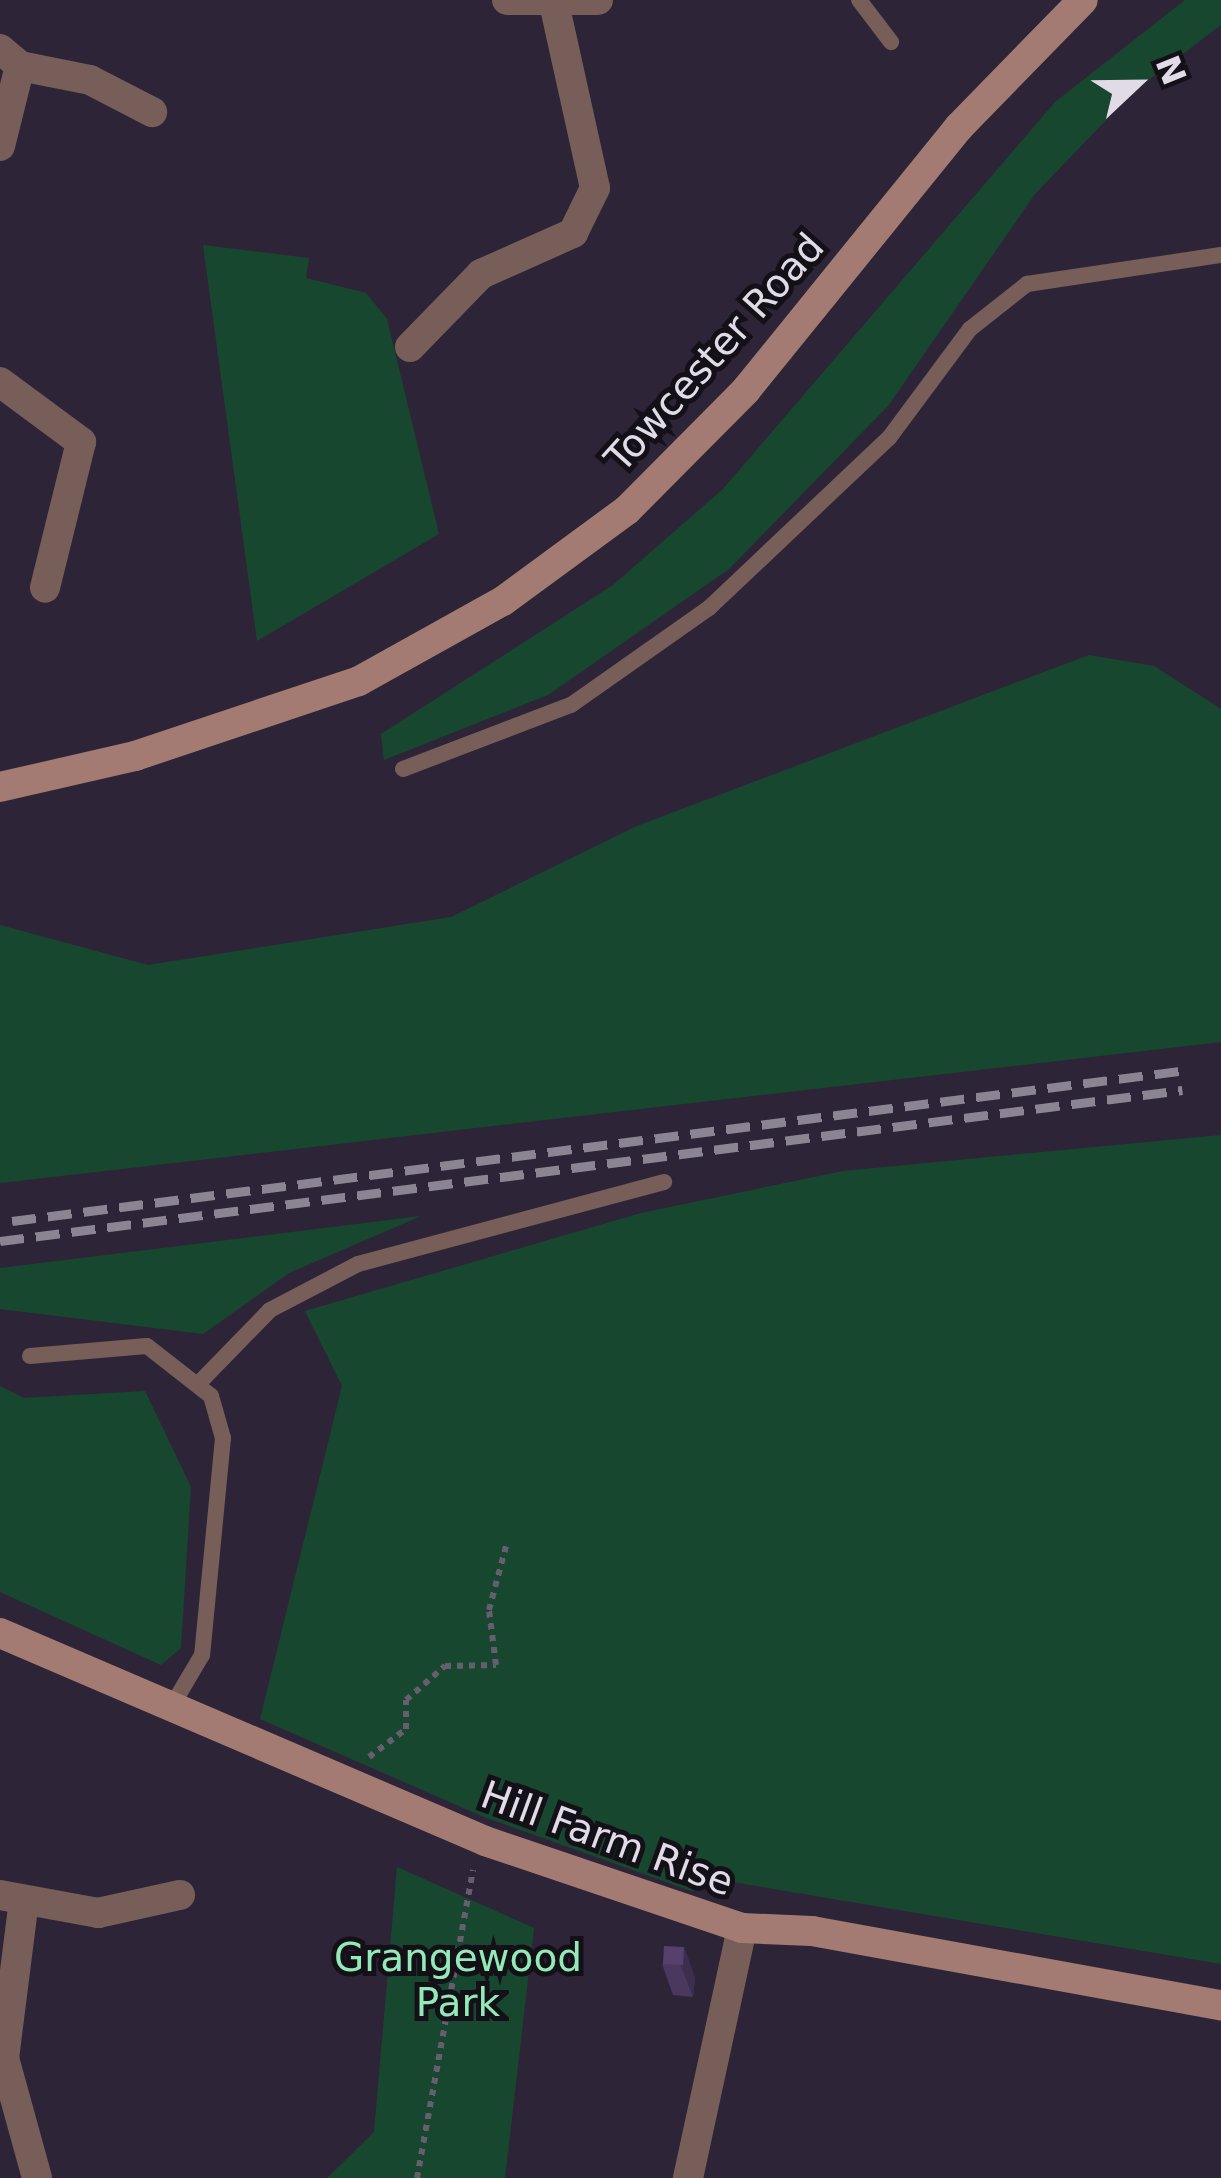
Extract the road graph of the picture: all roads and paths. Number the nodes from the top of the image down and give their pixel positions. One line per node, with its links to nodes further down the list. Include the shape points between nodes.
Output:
1 (507, 0): 5 (street)
2 (598, 0): 5 (street)
3 (859, 0): 6 (lane)
4 (1083, 0): 15 (street, Towcester Road, via 959,127 746,390 627,510 503,601 359,681 135,757)
5 (556, 7): 11 (street, via 596,188 573,233 481,274)
6 (891, 43)
7 (10, 57): 8 (street, via 90,80); 9 (street)
8 (152, 112)
9 (0, 146)
10 (1221, 255): 14 (lane, via 1027,284 970,329 889,439 709,608 571,705)
11 (410, 347)
12 (0, 382): 13 (street, via 80,442)
13 (45, 588)
14 (403, 770)
15 (0, 787)
16 (664, 1182): 18 (lane, via 358,1264 270,1310)
17 (30, 1355): 18 (lane, via 147,1346)
18 (199, 1383): 21 (lane, via 223,1438 202,1655)
19 (506, 1546): 22 (path, via 489,1610 496,1665 445,1666 406,1700 406,1729)
20 (0, 1633): 21 (street, Hill Farm Rise)
21 (176, 1700): 22 (street, Hill Farm Rise)
22 (356, 1781): 26 (street, Hill Farm Rise, via 485,1841)
23 (471, 1874): 29 (path)
24 (179, 1895): 25 (street, via 98,1913)
25 (12, 1898): 28 (street, via 4,2058)
26 (742, 1928): 27 (street, Hill Farm Rise, via 812,1931); 30 (street)
27 (1221, 2006)
28 (37, 2178)
29 (417, 2178)
30 (688, 2178)

